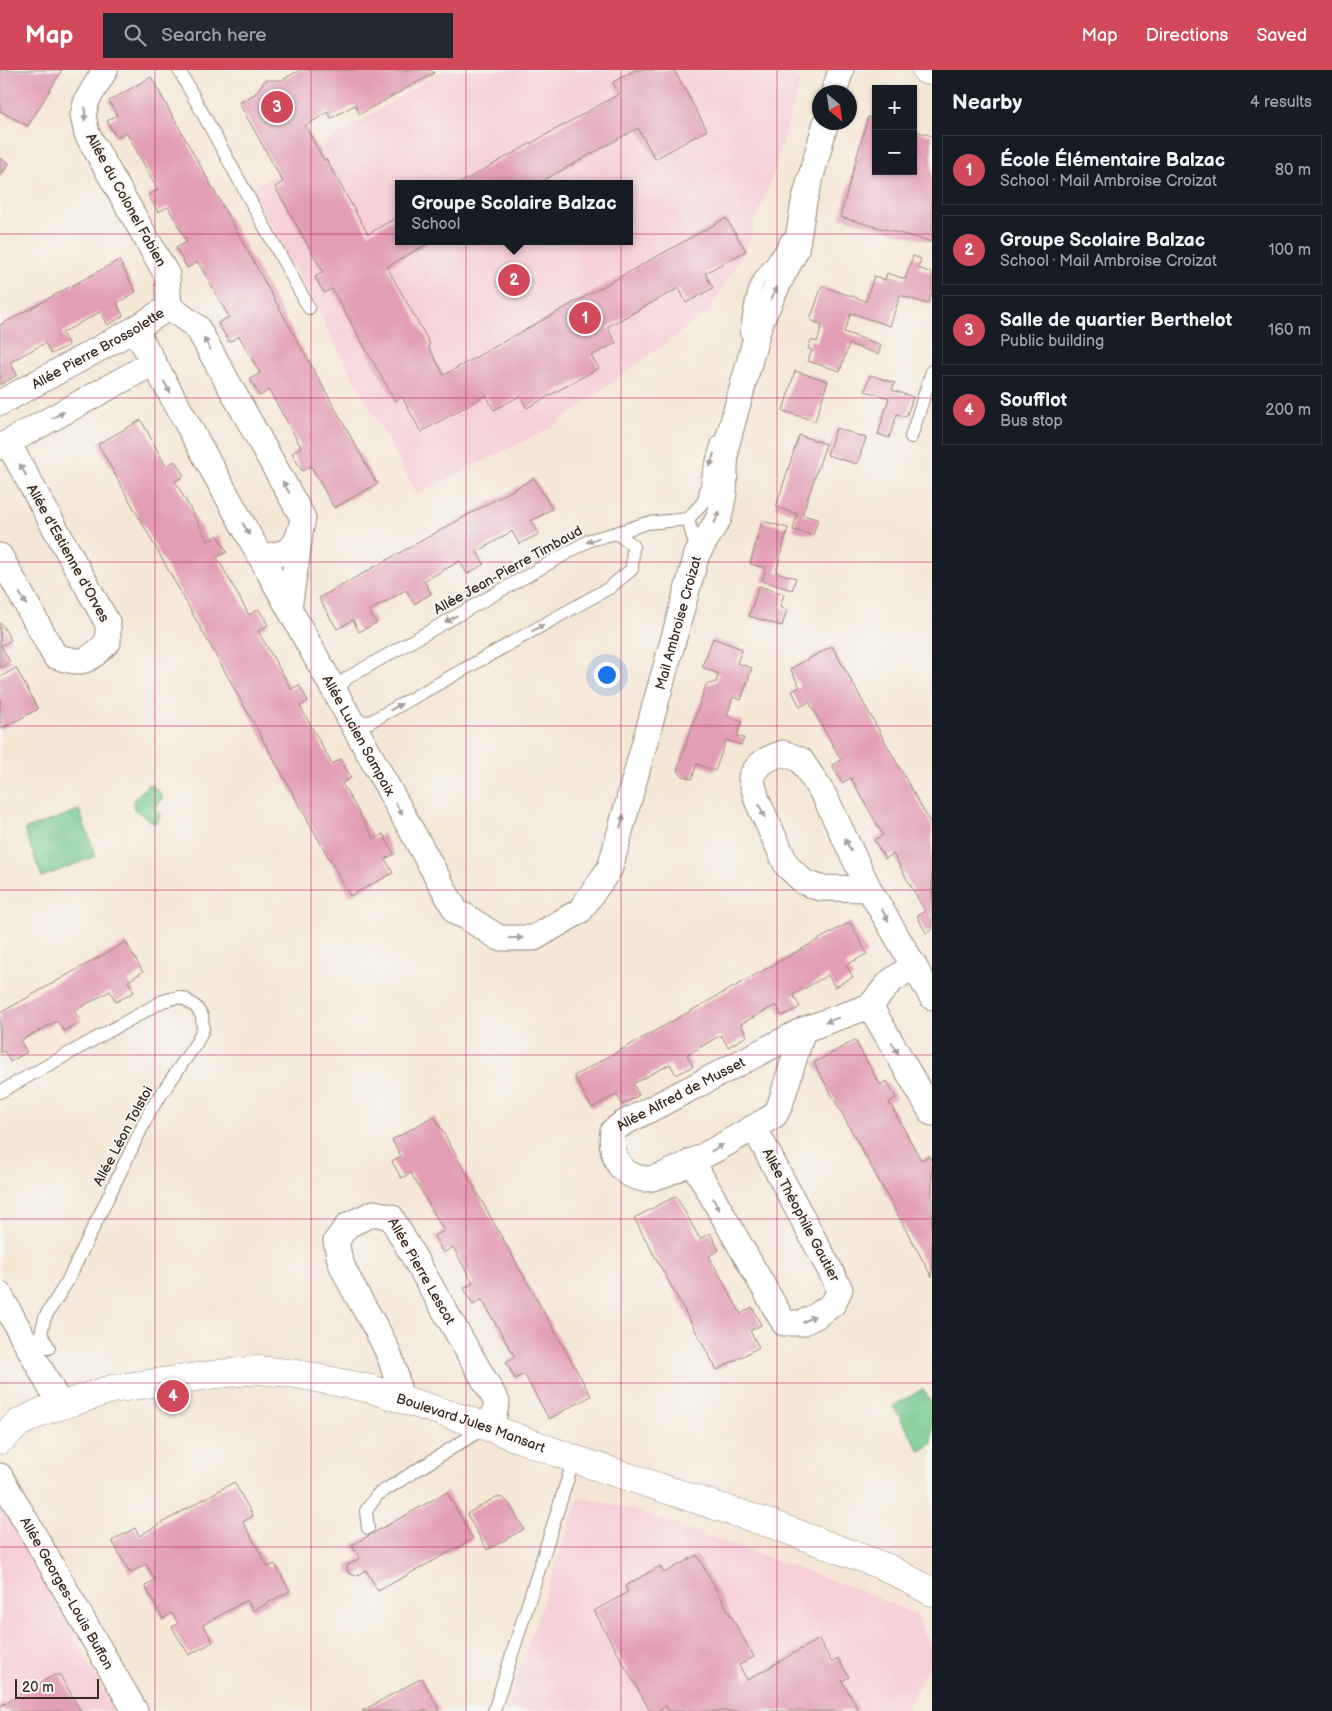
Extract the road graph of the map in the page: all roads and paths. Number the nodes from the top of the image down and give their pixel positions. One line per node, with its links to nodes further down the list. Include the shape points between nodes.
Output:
1 (105, 70): 9 (street, Allée du Colonel Fabien, one-way to 9, via 87,100 83,115 87,134)
2 (178, 70): 11 (lane)
3 (841, 70): 6 (street)
4 (926, 70): 5 (street)
5 (932, 71)
6 (836, 85)
7 (824, 130): 8 (street)
8 (804, 202): 18 (lane, one-way to 18, via 782,251 760,279 708,473 704,501); 21 (street, Mail Ambroise Croizat, one-way to 8, via 718,518 724,493 726,447 760,323 796,250)
9 (168, 276): 10 (street, Allée Pierre Brossolette)
10 (169, 307): 12 (street, Allée Pierre Brossolette); 20 (street, one-way to 10, via 303,518 197,327)
11 (309, 308)
12 (135, 329): 13 (street, Allée Lucien Sampaix); 15 (street, Allée Pierre Brossolette)
13 (153, 363): 17 (street, one-way to 13); 23 (street, Allée Lucien Sampaix, one-way to 23)
14 (932, 371): 16 (lane)
15 (0, 403)
16 (911, 437)
17 (4, 445): 22 (street, Allée d'Estienne d'Orves, one-way to 17, via 55,656 74,662 91,658 108,642 108,624)
18 (688, 519): 19 (lane, Allée Jean-Pierre Timbaud, via 647,523); 21 (lane)
19 (616, 533): 25 (lane, Allée Jean-Pierre Timbaud, one-way to 25, via 590,540 368,666 347,678); 26 (lane, one-way to 19, via 370,722 609,588 632,569 633,545)
20 (300, 537): 23 (street, via 290,549 275,556); 24 (street)
21 (697, 554): 28 (street, Mail Ambroise Croizat, one-way to 21, via 499,938 534,938 580,911 610,868)
22 (0, 556)
23 (261, 556): 24 (street, Allée Lucien Sampaix)
24 (289, 608): 25 (street, Allée Lucien Sampaix)
25 (336, 692): 26 (street, Allée Lucien Sampaix)
26 (351, 720): 28 (street, Allée Lucien Sampaix, one-way to 28)
27 (870, 889): 27 (street, one-way to 27, via 825,797 801,760 783,753 757,766 751,777 757,800 787,866 804,882 820,888); 29 (street, one-way to 29)
28 (457, 914)
29 (914, 965): 30 (street); 31 (street, via 890,982)
30 (932, 997)
31 (870, 1006): 32 (street, Allée Alfred de Musset, one-way to 32); 34 (street, one-way to 34)
32 (802, 1030): 35 (street, Allée Alfred de Musset, via 780,1105 775,1115); 36 (street, Allée Alfred de Musset, via 613,1131 618,1163 635,1177 658,1177)
33 (0, 1092): 38 (lane, Allée Léon Tolstoi, via 163,1001 178,997 185,999 202,1016 204,1029 198,1042 151,1109 67,1282 45,1317 41,1333)
34 (932, 1113)
35 (754, 1127): 36 (street, Allée Alfred de Musset, one-way to 35); 36 (street, Allée Théophile Gautier, one-way to 35, via 784,1323 802,1324 833,1304 840,1289)
36 (692, 1162)
37 (0, 1295): 40 (street)
38 (49, 1348)
39 (399, 1398): 40 (street, Boulevard Jules Mansart, via 334,1381 259,1370 112,1390); 41 (street, Boulevard Jules Mansart); 41 (street, Allée Pierre Lescot, via 398,1380 384,1343 341,1262 336,1241 348,1225 374,1213 390,1217 497,1402)
40 (60, 1405): 42 (street, Boulevard Jules Mansart, via 19,1423)
41 (489, 1428): 43 (street, Boulevard Jules Mansart); 45 (lane, via 377,1495 366,1511)
42 (0, 1440)
43 (574, 1459): 46 (street, Boulevard Jules Mansart, via 777,1526 888,1568); 48 (lane)
44 (0, 1476): 47 (street, Allée Georges-Louis Buffon)
45 (368, 1528)
46 (932, 1592)
47 (135, 1711)
48 (494, 1711)

